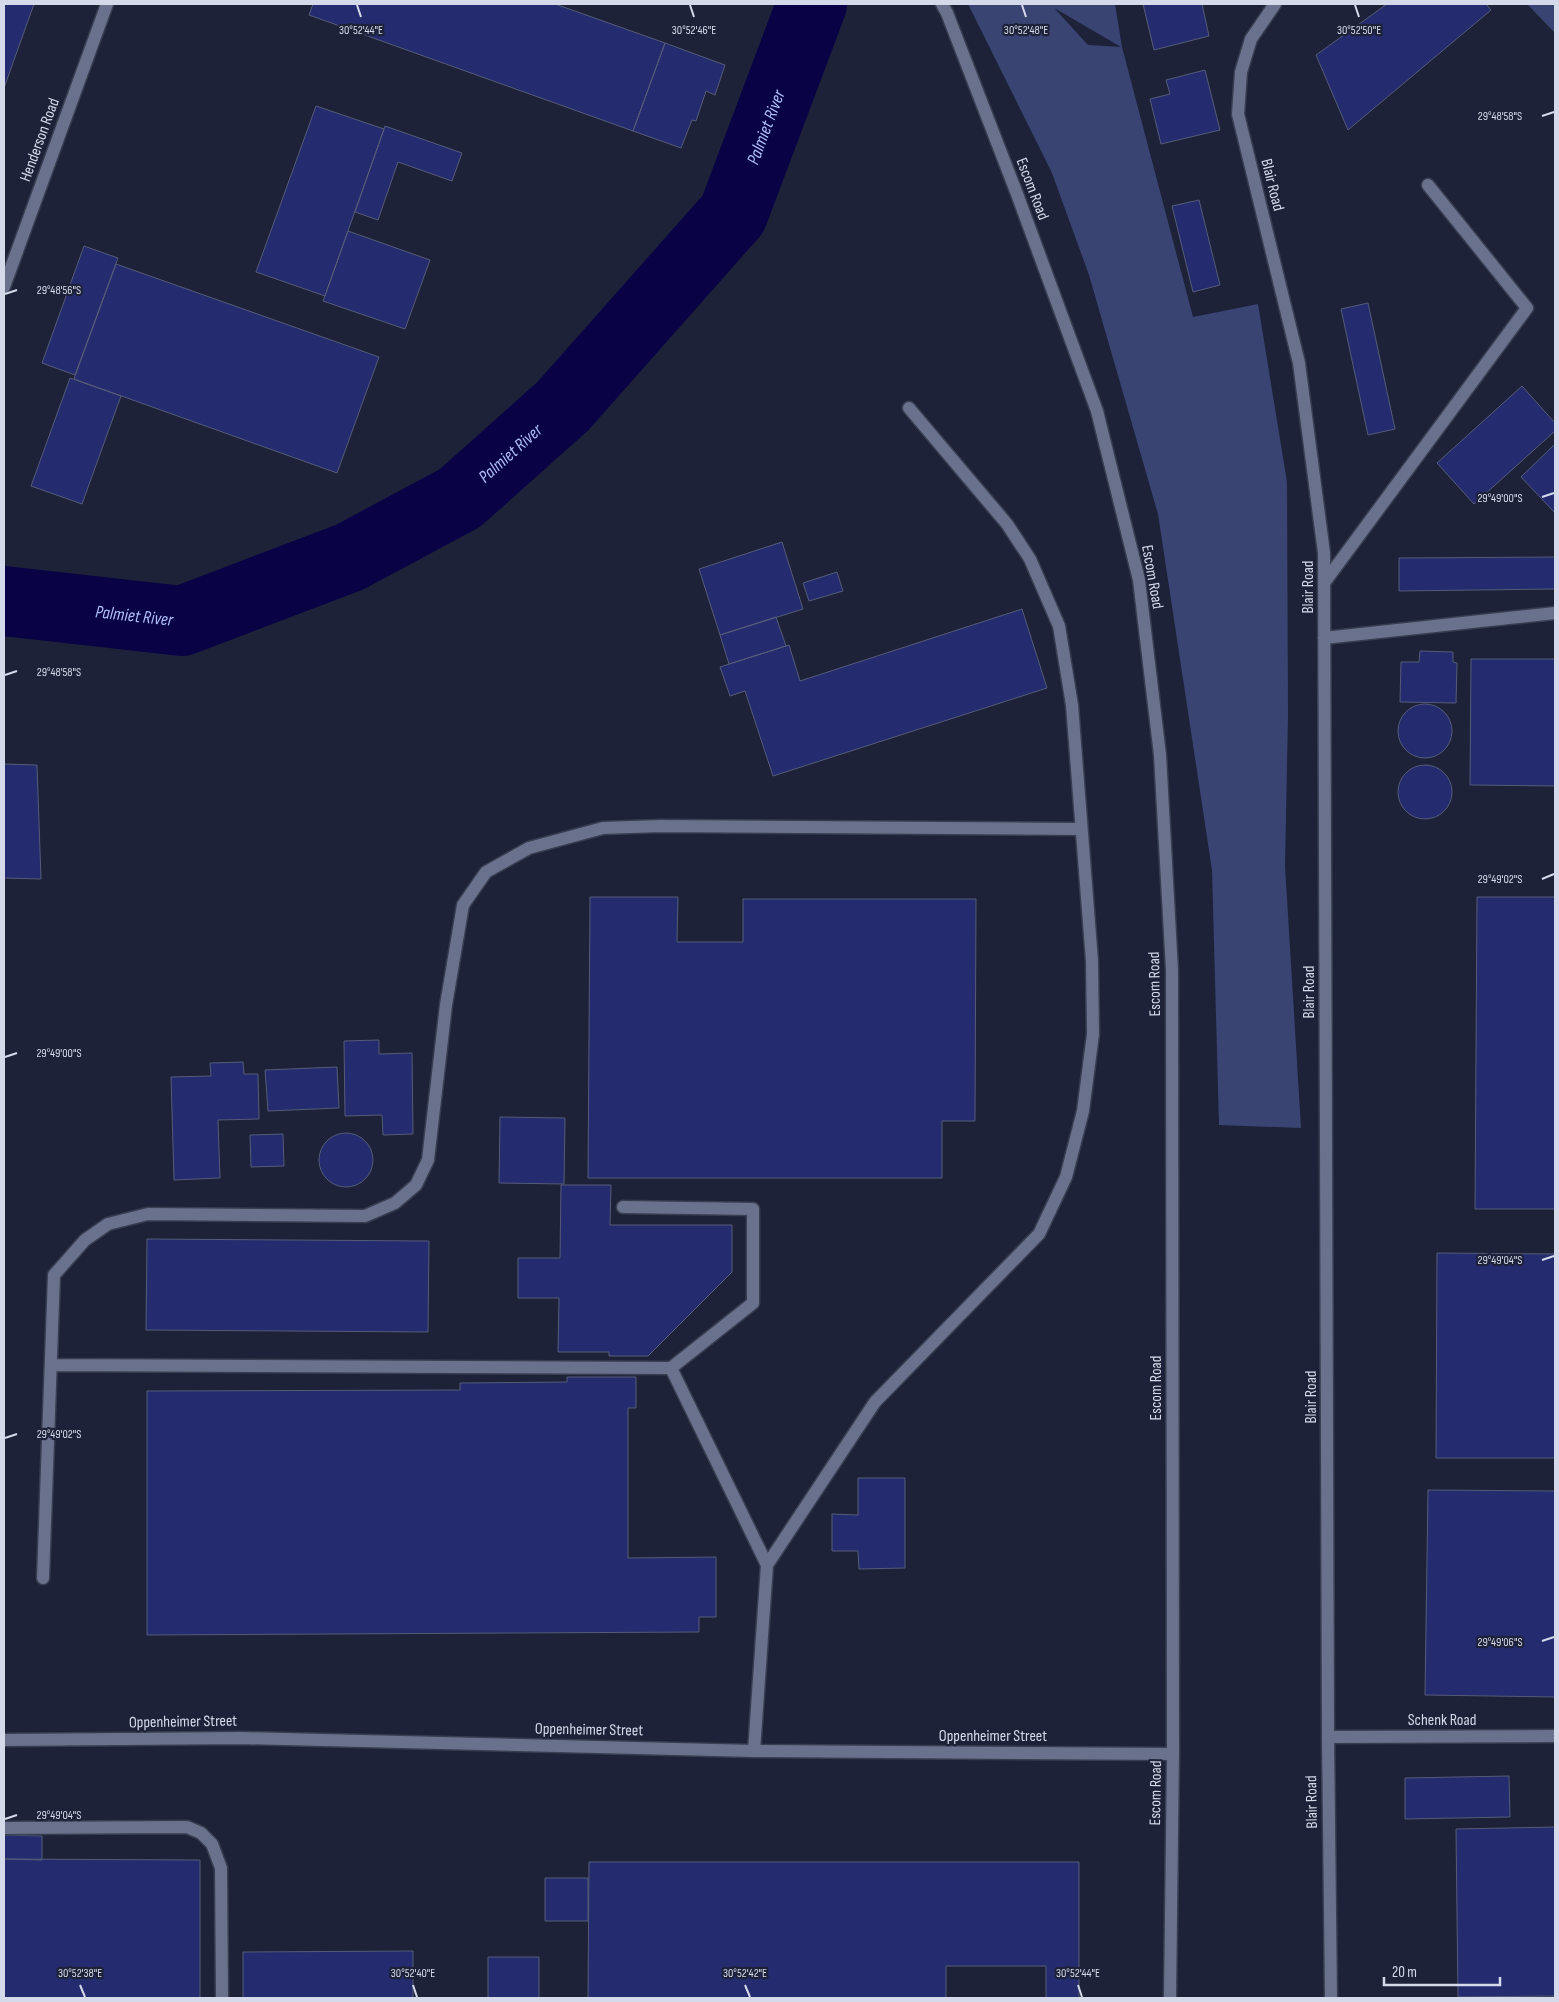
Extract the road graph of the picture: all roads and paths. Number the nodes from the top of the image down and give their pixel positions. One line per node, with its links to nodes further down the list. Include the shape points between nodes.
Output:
1 (107, 4): 5 (street, Henderson Road)
2 (942, 4): 20 (street, Escom Road, via 1097,410 1139,580 1160,755 1172,970)
3 (1275, 4): 7 (street, Blair Road, via 1251,39 1241,72 1238,114 1299,363 1324,553)
4 (1428, 185): 7 (street, via 1527,308)
5 (4, 287)
6 (909, 408): 10 (street, via 1007,524 1042,583 1059,626 1071,696)
7 (1324, 583): 9 (street, Blair Road)
8 (1555, 613): 9 (street)
9 (1324, 638): 17 (street, Blair Road)
10 (1082, 829): 12 (street, via 603,828 529,848 486,872 463,905 446,1005 428,1160 416,1185 395,1203 365,1216 148,1214 108,1224 85,1240 54,1275); 14 (street, via 1092,961 1093,1034 1083,1111 1066,1177 1039,1234 875,1402)
11 (623, 1207): 13 (street, via 753,1209 753,1303)
12 (51, 1365): 13 (street); 15 (street)
13 (671, 1368): 14 (street)
14 (767, 1565): 19 (street)
15 (43, 1578)
16 (1555, 1736): 17 (street, Schenk Road)
17 (1328, 1737): 24 (street, Blair Road)
18 (4, 1740): 19 (street, Oppenheimer Street, via 240,1738)
19 (754, 1751): 20 (street, Oppenheimer Street)
20 (1173, 1754): 23 (street, Escom Road)
21 (4, 1828): 22 (street, via 187,1828 201,1833 212,1844 221,1868)
22 (222, 1998)
23 (1170, 1998)
24 (1331, 1998)

